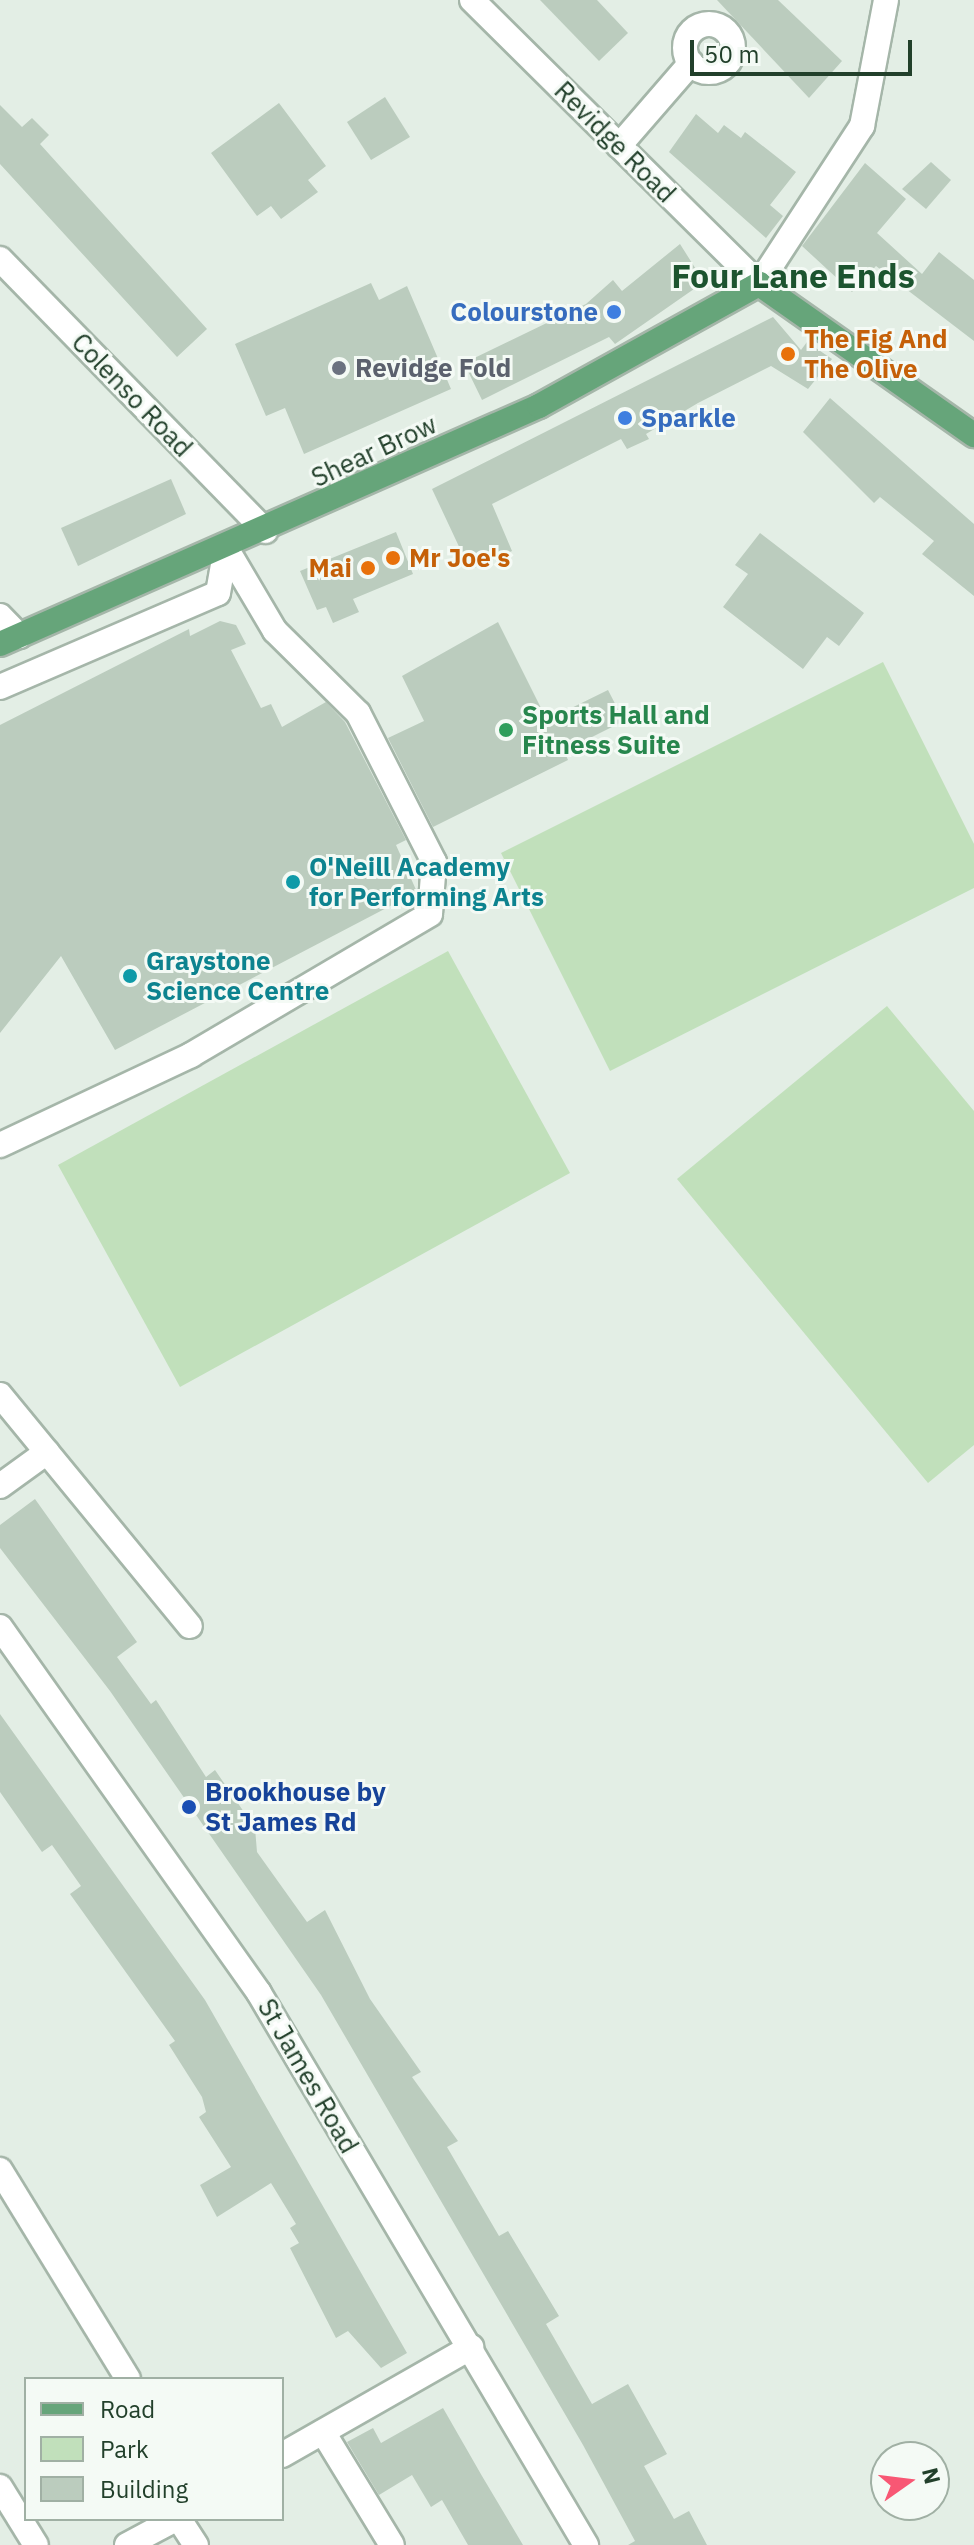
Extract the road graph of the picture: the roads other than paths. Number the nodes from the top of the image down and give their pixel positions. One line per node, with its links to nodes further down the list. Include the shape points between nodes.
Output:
1 (472, 0): 4 (street, Revidge Road)
2 (886, 0): 6 (street, via 862,126)
3 (691, 63): 4 (street)
4 (619, 146): 6 (street, Revidge Road)
5 (0, 259): 8 (street, Colenso Road)
6 (759, 284): 7 (main road); 8 (main road, Shear Brow, via 610,371)
7 (974, 435)
8 (265, 531): 9 (main road, Shear Brow)
9 (226, 548): 11 (main road, Shear Brow); 12 (street, via 218,593); 13 (street, via 275,631 358,713 434,862 430,914 191,1055)
10 (0, 616): 11 (street)
11 (10, 640)
12 (0, 687)
13 (0, 1145)
14 (0, 1395): 15 (street)
15 (47, 1452): 16 (street); 17 (street)
16 (0, 1486)
17 (190, 1626)
18 (0, 1627): 20 (street, St James Road, via 259,1993)
19 (0, 2170): 21 (street)
20 (471, 2347): 22 (street); 31 (street, St James Road)
21 (127, 2377)
22 (323, 2432): 23 (street); 30 (street)
23 (284, 2454)
24 (0, 2487): 27 (street)
25 (174, 2521): 28 (street)
26 (179, 2521): 29 (street)
27 (36, 2545)
28 (127, 2545)
29 (196, 2545)
30 (392, 2545)
31 (586, 2545)

